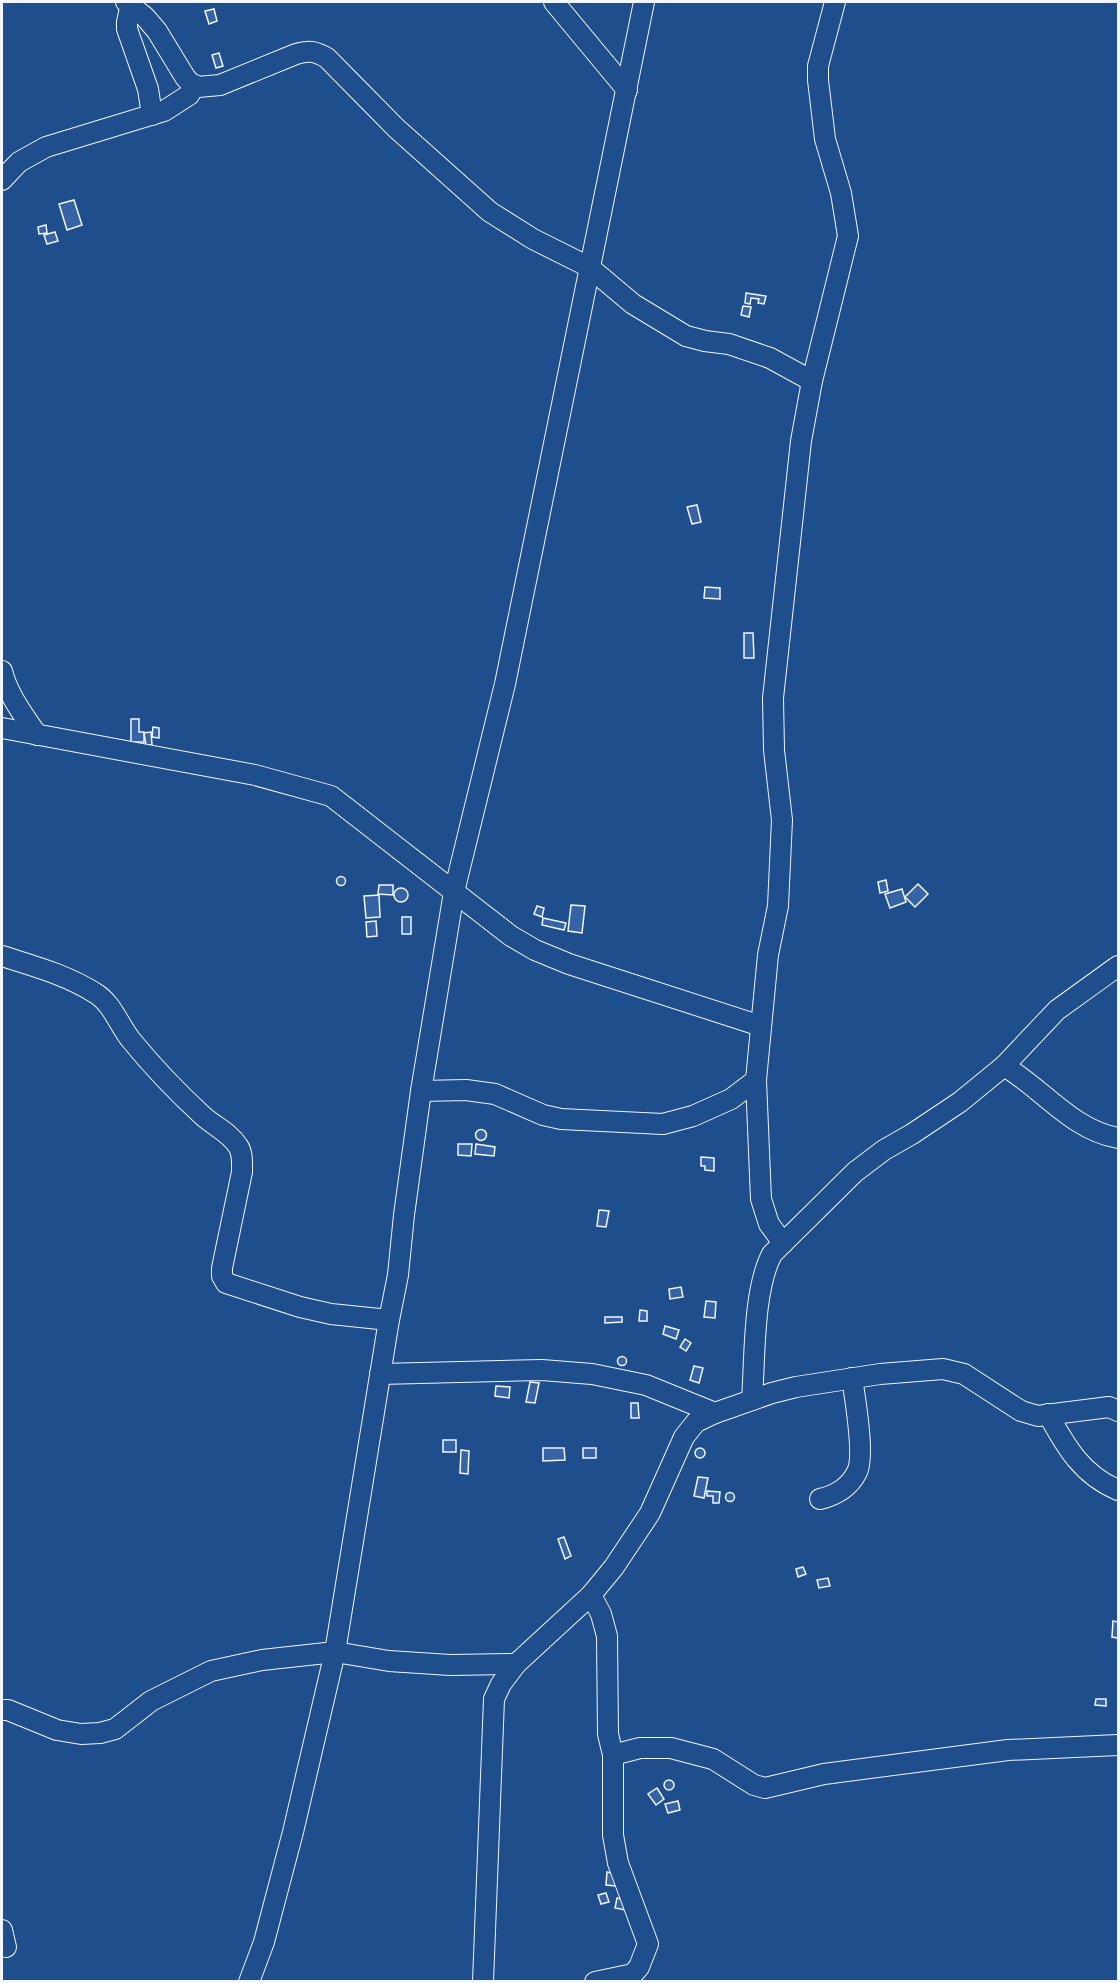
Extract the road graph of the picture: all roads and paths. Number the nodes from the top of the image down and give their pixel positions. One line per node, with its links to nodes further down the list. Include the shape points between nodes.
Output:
1 (554, 2): 6 (street)
2 (644, 2): 6 (street)
3 (835, 2): 10 (street, via 818,80 825,139 848,236)
4 (128, 3): 5 (street, via 145,16 185,77); 7 (street, via 128,29 148,89)
5 (195, 85): 7 (street, via 179,103); 9 (street, via 220,85 307,50 315,51 327,58 396,128 490,213)
6 (627, 90): 9 (street)
7 (152, 115): 8 (street, via 46,147 19,162)
8 (2, 180)
9 (589, 267): 10 (street, via 633,304 686,336 729,344 770,358); 14 (street, via 505,684)
10 (813, 381): 17 (street, via 801,441 772,698 781,831 778,906 768,955)
11 (2, 671): 13 (street, via 12,698)
12 (2, 728): 13 (street)
13 (37, 735): 14 (street, via 255,775 331,796)
14 (454, 892): 17 (street, via 510,936 535,950); 20 (street)
15 (2, 956): 23 (street, via 57,973 97,993 130,1039 176,1091 239,1146 242,1172 222,1268 226,1283 300,1307)
16 (1119, 966): 18 (street, via 1056,1010)
17 (761, 1026): 19 (street)
18 (1004, 1066): 21 (street, via 1074,1120); 22 (street, via 960,1102 855,1172)
19 (756, 1080): 20 (street, via 721,1103 663,1124 561,1119 495,1094); 22 (street, via 761,1199 769,1224)
20 (421, 1091): 23 (street, via 399,1275)
21 (1119, 1138)
22 (783, 1243): 26 (street, via 765,1266)
23 (389, 1320): 24 (street)
24 (380, 1374): 28 (street, via 542,1370 592,1374 646,1385); 33 (street)
25 (852, 1378): 26 (street, via 796,1387); 29 (street, via 943,1369 964,1374 1021,1411 1038,1416); 31 (street, via 859,1439 858,1470 842,1490)
26 (752, 1400): 28 (street)
27 (1119, 1411): 29 (street, via 1109,1407)
28 (715, 1413): 32 (street, via 696,1422 687,1432 650,1513)
29 (1048, 1414): 30 (street, via 1082,1467 1103,1484)
30 (1119, 1490)
31 (820, 1499)
32 (591, 1595): 34 (street); 37 (street, via 607,1636 608,1734)
33 (335, 1652): 34 (street, via 399,1662); 35 (street, via 262,1660 211,1671 151,1701 115,1729 100,1733 57,1730); 38 (street, via 293,1832)
34 (516, 1664): 39 (street, via 494,1699)
35 (2, 1710)
36 (1119, 1745): 37 (street, via 1008,1750 824,1774 765,1788 713,1759 671,1748 640,1748)
37 (613, 1755): 40 (street, via 613,1835 618,1863 648,1944 633,1974)
38 (249, 1982)
39 (483, 1982)
40 (595, 1982)

